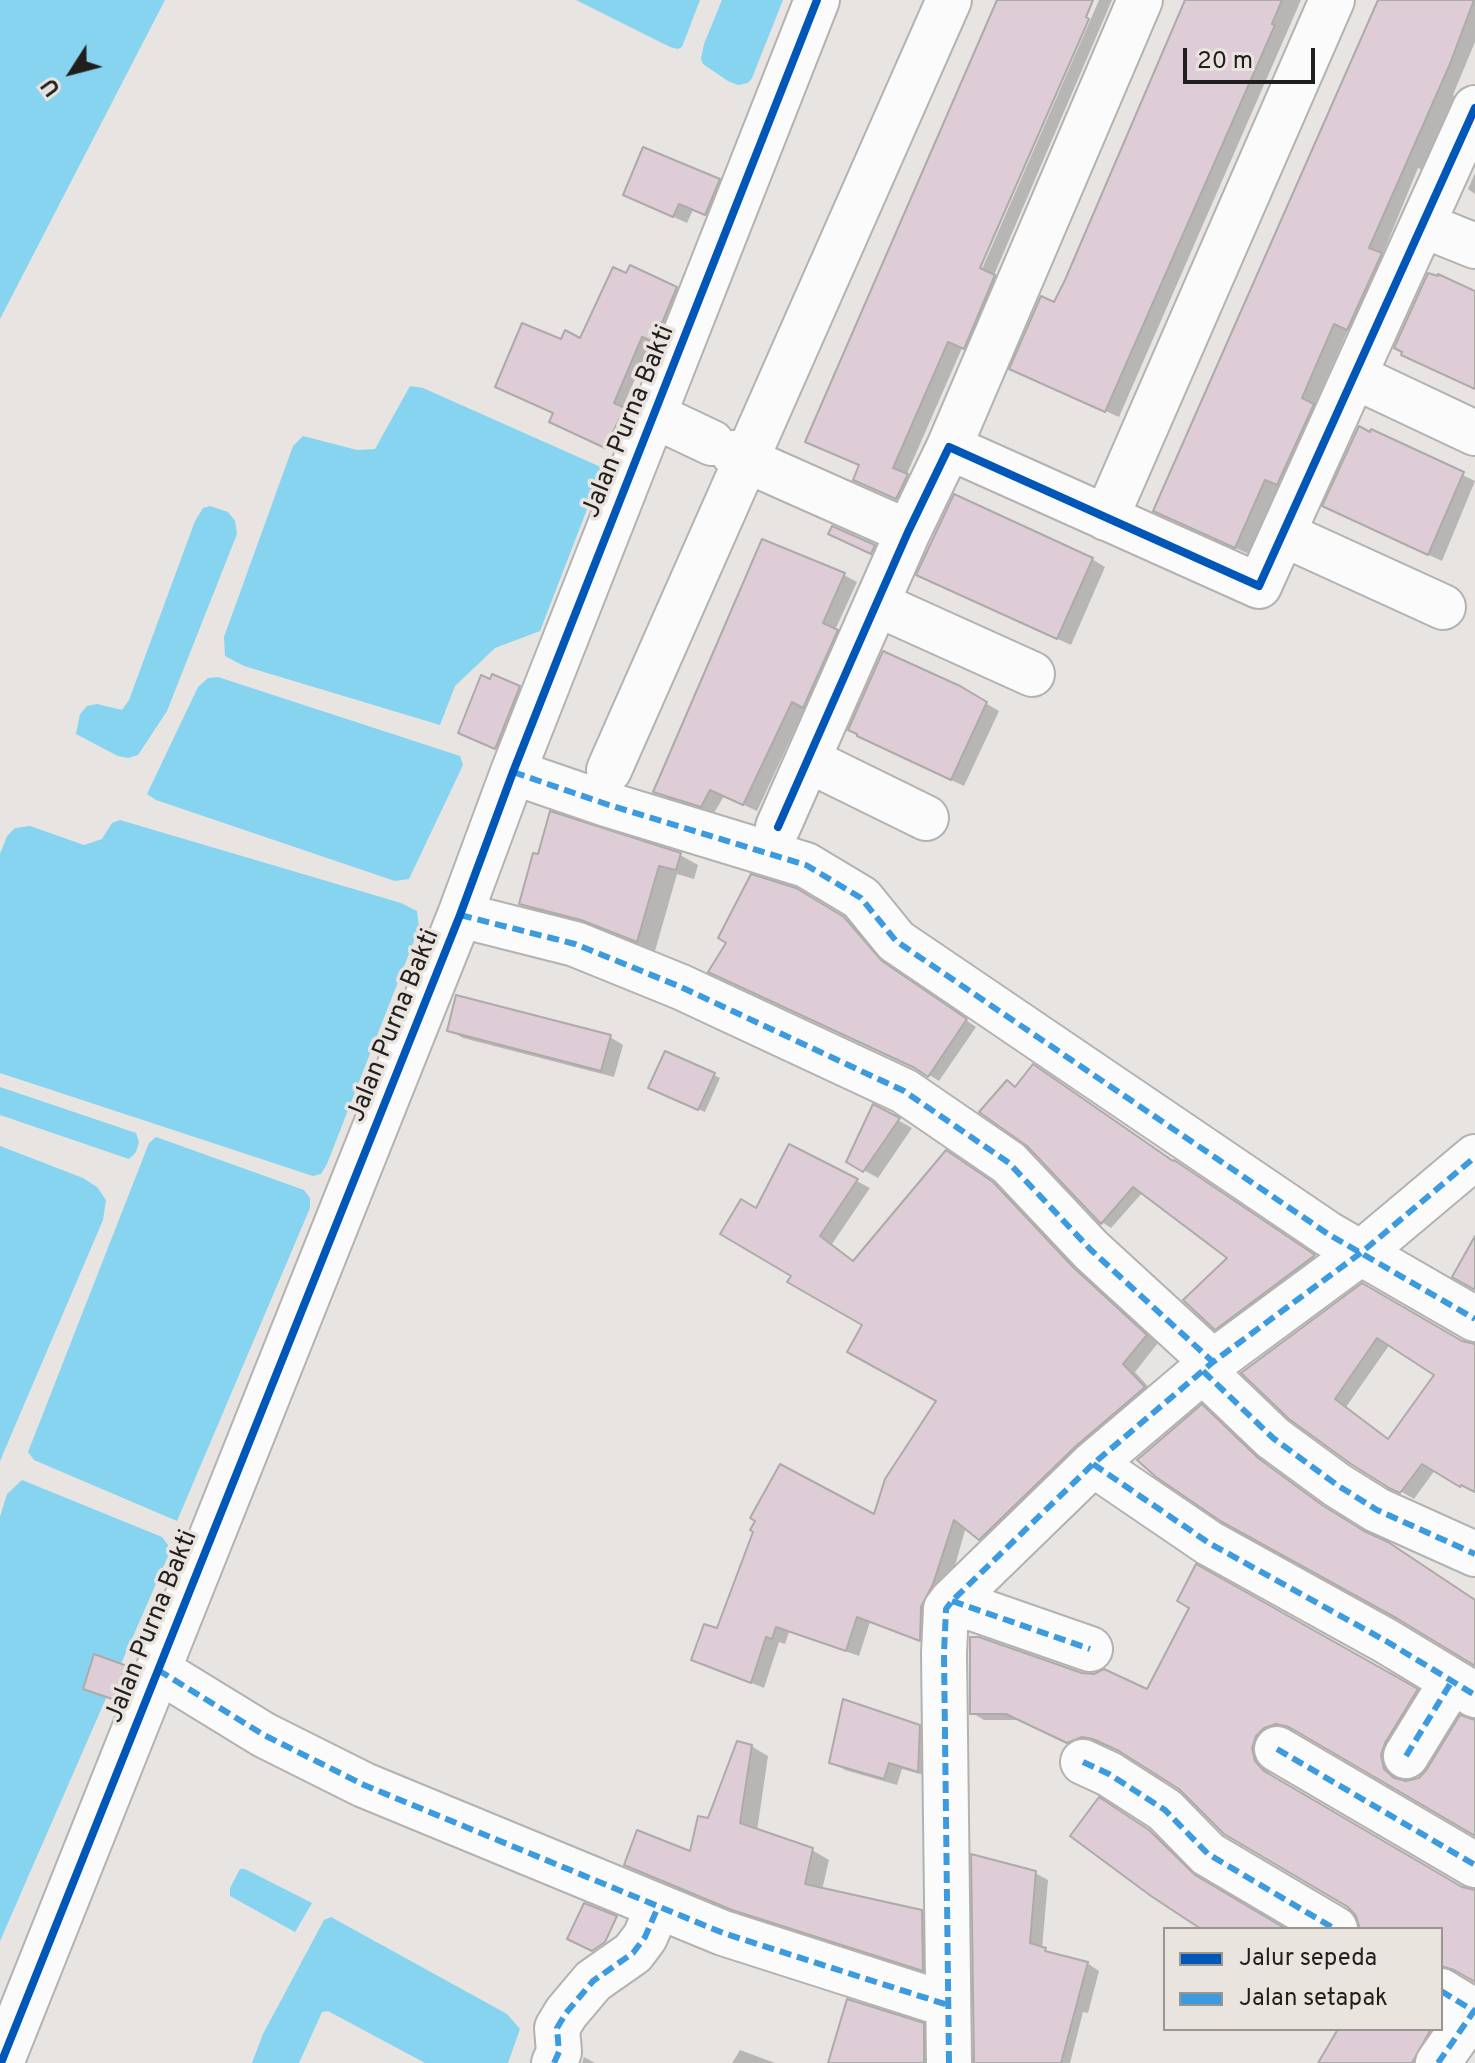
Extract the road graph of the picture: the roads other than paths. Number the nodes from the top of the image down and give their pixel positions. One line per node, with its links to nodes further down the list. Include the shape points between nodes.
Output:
1 (817, 0): 9 (street, Jalan Purna Bakti)
2 (949, 0): 12 (street)
3 (1140, 0): 11 (street)
4 (1332, 0): 13 (street)
5 (1475, 108): 6 (street)
6 (1423, 225): 7 (street); 8 (street)
7 (1475, 246)
8 (1354, 376): 10 (street); 15 (street)
9 (655, 416): 12 (street); 21 (street, Jalan Purna Bakti)
10 (1475, 433)
11 (949, 447): 13 (street); 14 (street)
12 (730, 452): 14 (street); 20 (street)
13 (1106, 518): 15 (street, via 1259,586)
14 (908, 532): 16 (street)
15 (1283, 534): 17 (street)
16 (877, 604): 18 (street); 19 (street)
17 (1443, 607)
18 (1032, 674)
19 (808, 760): 22 (street); 23 (street)
20 (609, 770)
21 (513, 772): 24 (street, Jalan Purna Bakti); 26 (street, via 806,865 861,898 896,941)
22 (926, 818)
23 (778, 827)
24 (460, 915): 28 (street, via 588,949 904,1091 1009,1163); 33 (street, Jalan Purna Bakti)
25 (1475, 1157): 26 (street)
26 (1362, 1252): 27 (street); 28 (street)
27 (1475, 1319)
28 (1208, 1366): 29 (street); 30 (street, via 1273,1438 1337,1485 1377,1510)
29 (1093, 1464): 31 (street); 34 (street, via 1209,1543)
30 (1475, 1554)
31 (952, 1601): 32 (street); 42 (street, via 946,1609 944,1653)
32 (1090, 1649)
33 (158, 1670): 39 (street, via 264,1735 364,1785); 45 (street, Jalan Purna Bakti)
34 (1464, 1688): 36 (street)
35 (1277, 1749): 38 (street)
36 (1406, 1756)
37 (1083, 1762): 40 (street, via 1165,1810 1208,1854)
38 (1475, 1865)
39 (658, 1907): 42 (street); 46 (street, via 633,1953 593,1981 566,2013 557,2028 559,2052)
40 (1332, 1927)
41 (1443, 1992): 43 (street)
42 (948, 2005): 47 (street)
43 (1474, 2010): 44 (street)
44 (1445, 2061)
45 (1, 2063)
46 (554, 2063)
47 (949, 2063)

